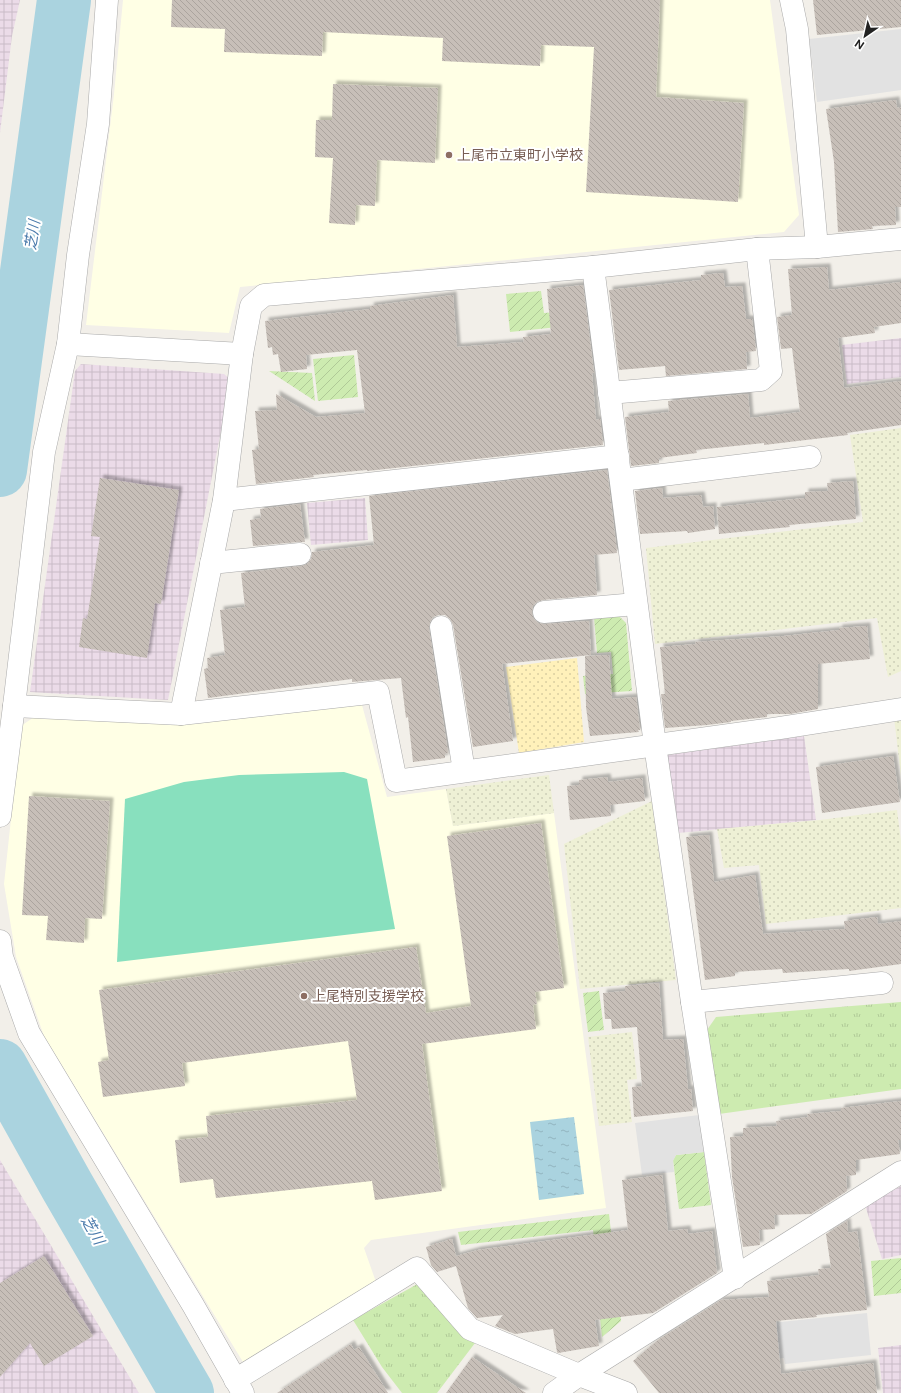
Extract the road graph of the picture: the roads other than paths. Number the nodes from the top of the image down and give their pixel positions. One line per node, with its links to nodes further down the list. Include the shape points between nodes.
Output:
1 (107, 0): 7 (street, via 98,124 78,255)
2 (791, 0): 4 (street, via 797,29)
3 (901, 239): 4 (street)
4 (816, 247): 5 (street)
5 (757, 249): 6 (street); 9 (street, via 771,371 761,380)
6 (593, 267): 8 (street, via 264,295 251,306); 9 (street)
7 (68, 344): 8 (street); 19 (street, via 44,452)
8 (242, 354): 13 (street)
9 (609, 393): 10 (street)
10 (618, 456): 12 (street); 13 (street)
11 (810, 457): 12 (street)
12 (621, 480): 16 (street)
13 (224, 500): 15 (street)
14 (300, 554): 15 (street)
15 (211, 563): 21 (street)
16 (636, 604): 17 (street); 22 (street)
17 (544, 612)
18 (441, 627): 23 (street)
19 (14, 706): 21 (street); 24 (street)
20 (901, 709): 22 (street)
21 (181, 714): 23 (street, via 378,692 396,781)
22 (655, 745): 23 (street); 27 (street)
23 (464, 771)
24 (0, 816)
25 (0, 941): 31 (street, via 2,957 29,1033 193,1305)
26 (882, 983): 27 (street)
27 (692, 1002): 29 (street)
28 (901, 1172): 29 (street)
29 (735, 1278): 30 (street)
30 (579, 1375): 31 (street, via 470,1329 417,1268); 32 (street); 33 (street)
31 (239, 1387)
32 (554, 1393)
33 (626, 1393)

